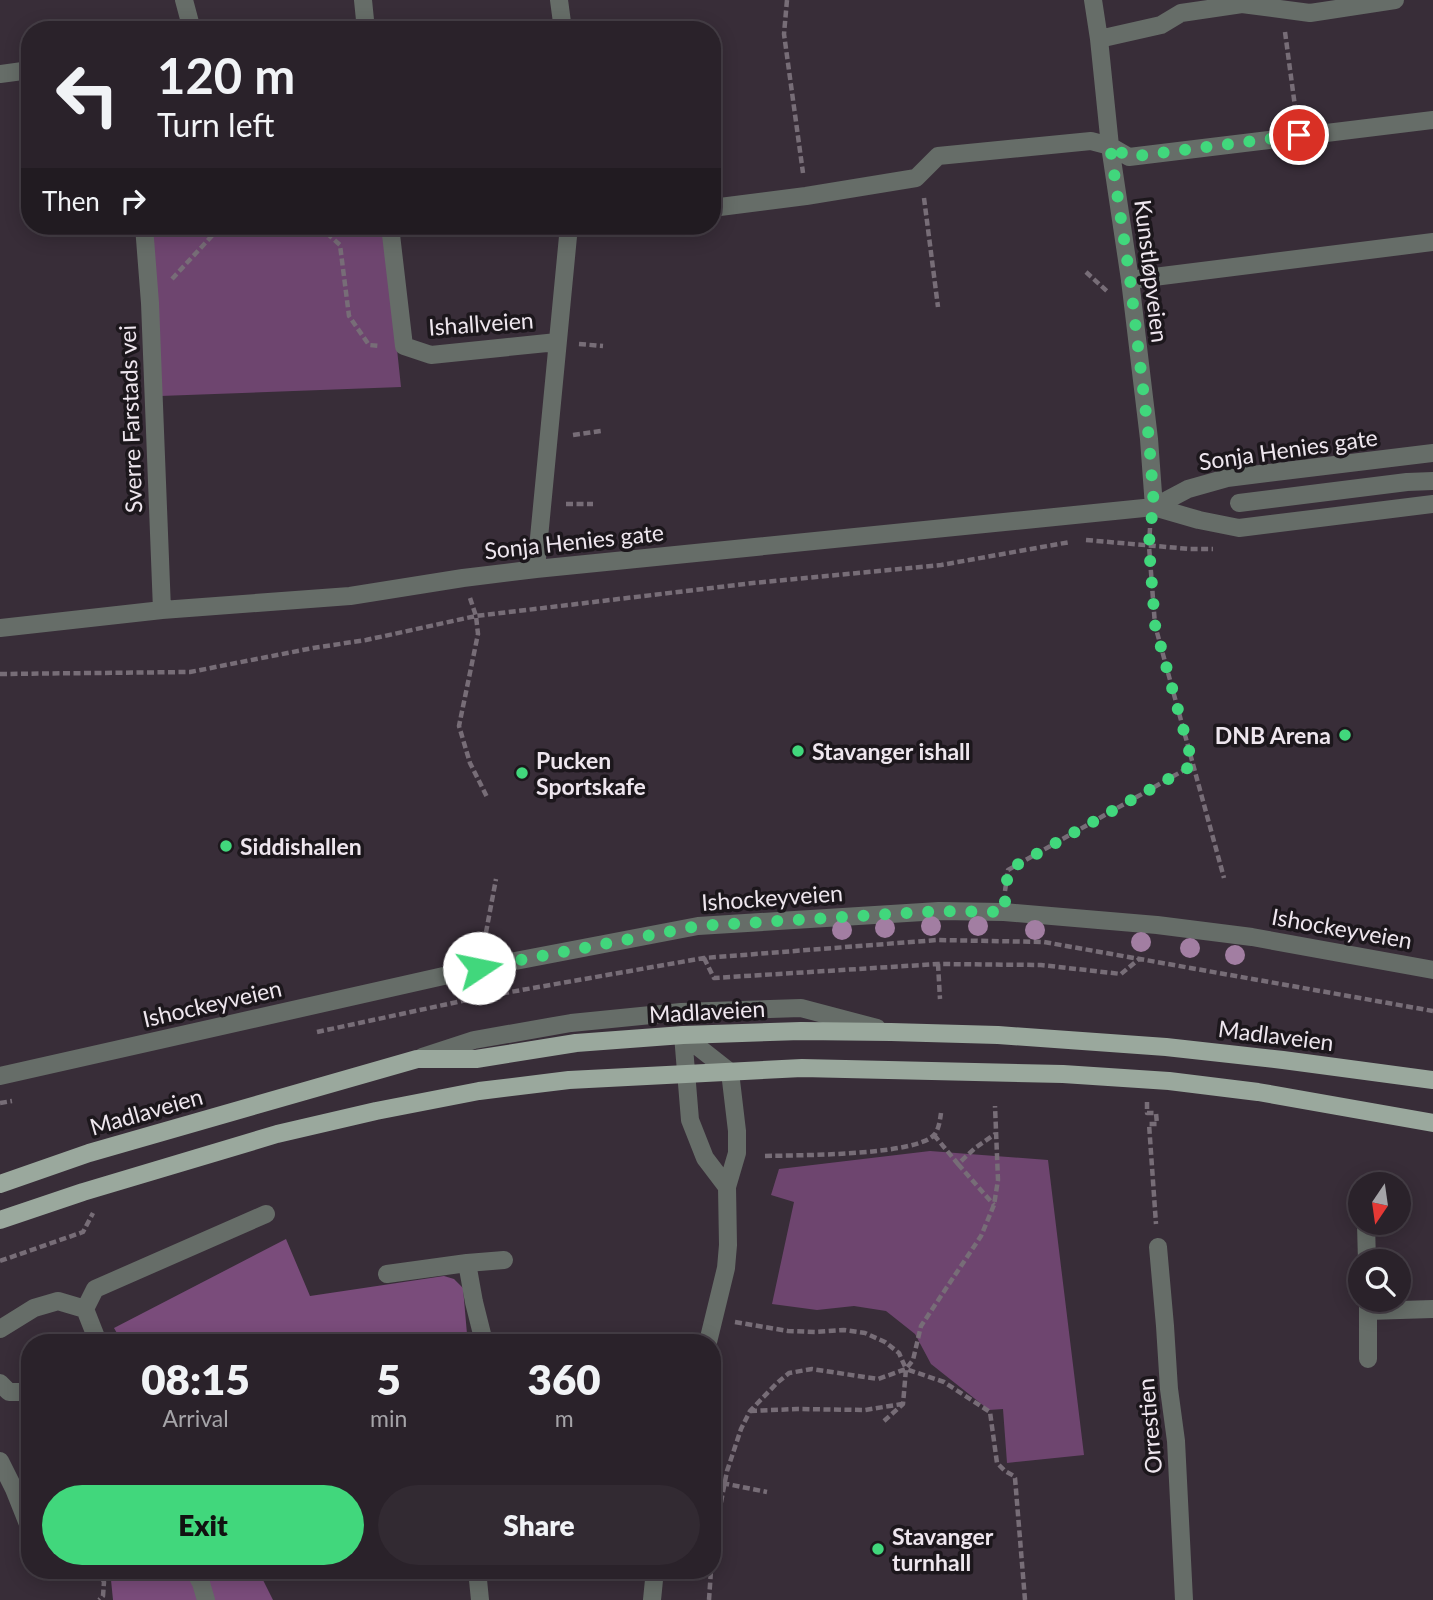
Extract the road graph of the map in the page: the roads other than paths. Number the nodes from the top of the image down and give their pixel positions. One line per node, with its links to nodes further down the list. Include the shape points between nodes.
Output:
1 (184, 0): 6 (street)
2 (363, 0): 7 (street)
3 (559, 0): 8 (street)
4 (1093, 0): 9 (street, Kunstløpveien)
5 (1395, 0): 9 (street, via 1310,13 1242,4 1181,13 1161,25)
6 (190, 21)
7 (365, 21)
8 (562, 21)
9 (1099, 39): 13 (street, Kunstløpveien)
10 (21, 71): 11 (street)
11 (0, 74)
12 (1433, 120): 13 (street, via 1129,157)
13 (1110, 146): 14 (street, via 1091,141 938,156 916,178); 19 (street, Kunstløpveien)
14 (721, 207)
15 (145, 235): 29 (street, Sverre Farstads vei)
16 (391, 235): 20 (street, Ishallveien, via 404,346 431,355)
17 (568, 235): 20 (street, Ishallveien)
18 (1433, 242): 19 (street)
19 (1130, 279): 27 (street, Kunstløpveien)
20 (556, 342): 28 (street, Ishallveien)
21 (1433, 453): 27 (street, Sonja Henies gate, via 1227,478 1188,489)
22 (1433, 475): 24 (street)
23 (1433, 481): 24 (street)
24 (1407, 482): 25 (street)
25 (1239, 503)
26 (1433, 504): 27 (street, Sonja Henies gate, via 1239,528)
27 (1154, 507): 28 (street, Sonja Henies gate)
28 (536, 569): 29 (street, Sonja Henies gate, via 351,596)
29 (162, 610): 30 (street, Sonja Henies gate)
30 (0, 628)
31 (1433, 970): 37 (street, Ishockeyveien, via 1252,937 1004,912 939,911 698,926 479,968)
32 (891, 1032): 33 (main road, Madlaveien); 34 (street, via 801,1009 681,1012 488,1037); 38 (main road, Madlaveien, via 1166,1047)
33 (683, 1035): 34 (main road, Madlaveien, via 476,1059); 35 (street); 36 (street)
34 (417, 1059): 40 (main road, Madlaveien, via 89,1153)
35 (730, 1072): 36 (main road); 39 (main road, via 922,1070 1169,1081); 41 (street, via 737,1153)
36 (687, 1073): 41 (street, via 690,1120 705,1158); 43 (main road, via 517,1086 376,1111 277,1134)
37 (0, 1076)
38 (1433, 1080)
39 (1433, 1123)
40 (0, 1184)
41 (727, 1187): 55 (street, via 726,1268)
42 (266, 1214): 49 (street, via 95,1289)
43 (0, 1220)
44 (1158, 1247): 67 (street, Orrestien, via 1176,1441)
45 (504, 1260): 46 (street)
46 (467, 1263): 47 (street); 54 (street)
47 (387, 1274)
48 (1411, 1308): 50 (street)
49 (86, 1309): 52 (street, via 58,1301 34,1308); 53 (street)
50 (1433, 1309)
51 (1368, 1312): 56 (street)
52 (0, 1329)
53 (95, 1334)
54 (482, 1334)
55 (710, 1334)
56 (1368, 1359)
57 (0, 1383): 58 (street, via 9,1392)
58 (21, 1392)
59 (0, 1461): 60 (street)
60 (21, 1506)
61 (199, 1579): 64 (street)
62 (478, 1579): 65 (street)
63 (653, 1579): 66 (street)
64 (206, 1600)
65 (480, 1600)
66 (652, 1600)
67 (1184, 1600)

